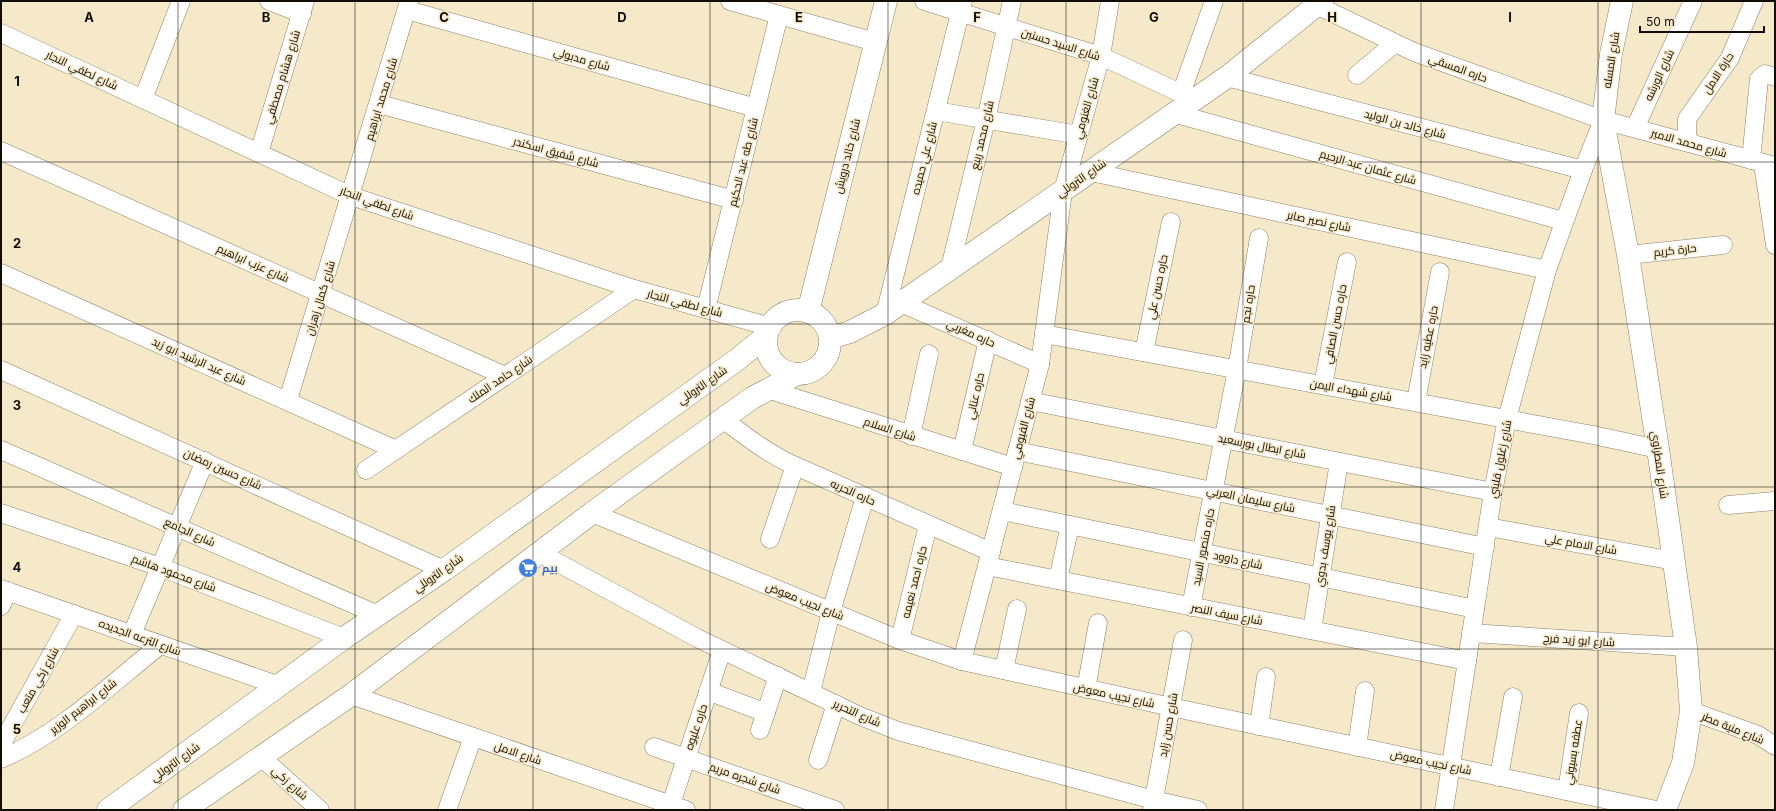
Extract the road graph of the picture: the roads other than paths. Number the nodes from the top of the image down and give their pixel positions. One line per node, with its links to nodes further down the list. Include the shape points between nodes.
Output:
1 (182, 1): 25 (street)
2 (269, 1): 15 (street)
3 (730, 1): 16 (street)
4 (886, 1): 19 (street, شارع خالد درويش)
5 (924, 1): 14 (street, شارع السيد حسنين)
6 (1012, 1): 17 (street, شارع محمد ربيع)
7 (1110, 1): 21 (street, شارع الغنومي)
8 (1214, 1): 26 (street)
9 (1622, 1): 31 (street, شارع المسله, via 1611,54)
10 (1693, 1): 32 (street, شارع الورشه)
11 (1754, 1): 34 (street, حارة الامل, via 1730,58 1687,119 1686,131)
12 (1320, 3): 20 (street, حاره المسقي); 24 (street, شارع التروللي)
13 (408, 6): 27 (street, شارع محمد ابراهيم); 28 (street, شارع مدبولي)
14 (962, 6): 17 (street, شارع السيد حسنين); 29 (street, شارع علي حميده)
15 (303, 7): 36 (street, شارع هشام مصطفي)
16 (780, 15): 19 (street); 28 (street, شارع طه عبد الحكيم)
17 (1005, 26): 21 (street, شارع السيد حسنين); 30 (street, شارع محمد ربيع)
18 (1, 33): 25 (street, شارع لطفي النجار)
19 (875, 42): 58 (street, شارع خالد درويش)
20 (1394, 44): 22 (street); 31 (street, حاره المسقي)
21 (1101, 56): 26 (street, شارع السيد حسنين); 33 (street, شارع الغنومي)
22 (1357, 75)
23 (1775, 76): 37 (street, via 1765,74 1759,79)
24 (1227, 77): 26 (street, شارع التروللي); 38 (street, شارع خالد بن الوليد)
25 (143, 99): 36 (street, شارع لطفي النجار)
26 (1182, 102): 39 (street, شارع التروللي); 43 (street, شارع عثمان عبد الرحيم)
27 (379, 104): 41 (street, شارع محمد ابراهيم); 42 (street, شارع شفيق اسكندر)
28 (756, 108): 42 (street, شارع طه عبد الحكيم)
29 (936, 111): 30 (street); 57 (street, شارع علي حميده)
30 (986, 120): 33 (street); 50 (street, شارع محمد ربيع)
31 (1603, 120): 32 (street, شارع محمد الامير); 38 (street, شارع زغلول قليني); 48 (street, شارع المطراوي)
32 (1635, 128): 34 (street, شارع محمد الامير)
33 (1079, 135): 40 (street, شارع الغنومي)
34 (1690, 143): 37 (street, شارع محمد الامير)
35 (1, 151): 55 (street, شارع عزب ابراهيم)
36 (258, 153): 41 (street, شارع لطفي النجار)
37 (1763, 163): 47 (street)
38 (1582, 170): 43 (street, شارع زغلول قليني)
39 (1091, 172): 40 (street, شارع التروللي); 51 (street, شارع نصير صابر)
40 (1063, 191): 50 (street, شارع التروللي); 60 (street, شارع الفيومي)
41 (351, 196): 54 (street, شارع لطفي النجار); 55 (street, شارع كمال زهران)
42 (734, 200): 56 (street, شارع طه عبد الحكيم)
43 (1563, 221): 51 (street, شارع زغلول قليني)
44 (1171, 222): 63 (street, حاره حسن علي)
45 (1258, 238): 66 (street, حاره نجم)
46 (1723, 245): 48 (street, حارة كريم)
47 (1775, 245)
48 (1628, 255): 79 (street, شارع المطراوي)
49 (1347, 262): 70 (street, حاره حسن الصافي)
50 (950, 268): 57 (street, شارع التروللي)
51 (1547, 270): 76 (street, شارع زغلول قليني)
52 (1440, 272): 74 (street, حاره عطيه زايد)
53 (1, 273): 72 (street, شارع عبد الرشيد ابو زيد)
54 (634, 289): 56 (street, شارع لطفي النجار); 69 (street, شارع حامد الملك)
55 (322, 294): 69 (street, شارع عزب ابراهيم); 72 (street, شارع كمال زهران)
56 (706, 309): 59 (street, شارع لطفي النجار)
57 (893, 309): 61 (street, شارع التروللي, via 850,332); 62 (street, حاره مغربي)
58 (808, 312): 59 (street, via 787,312 777,318); 61 (street, via 823,322)
59 (769, 331): 68 (street, via 766,344 773,361 788,372); 108 (street, شارع التروللي, via 738,359)
60 (1044, 334): 63 (street, شارع شهداء اليمن); 65 (street, شارع الفيومي)
61 (830, 338): 68 (street, via 830,347 822,364 806,373)
62 (988, 340): 65 (street, حاره مغربي); 82 (street, حاره عناني)
63 (1144, 352): 66 (street, شارع شهداء اليمن)
64 (929, 354): 77 (street)
65 (1040, 364): 73 (street, شارع الفيومي)
66 (1237, 369): 70 (street, شارع شهداء اليمن); 78 (street, حاره منصور السيد)
67 (1, 370): 84 (street, شارع حسين رمضان)
68 (797, 374): 71 (street)
69 (504, 376): 81 (street, شارع حامد الملك)
70 (1323, 385): 74 (street, شارع شهداء اليمن)
71 (767, 389): 75 (street); 77 (street, شارع السلام)
72 (288, 400): 81 (street, شارع عبد الرشيد ابو زيد)
73 (1030, 401): 78 (street, شارع ابطال بورسعيد); 83 (street, شارع الفيومي)
74 (1416, 402): 76 (street, شارع شهداء اليمن)
75 (723, 418): 86 (street, حاره الحريه, via 773,455); 95 (street)
76 (1507, 419): 79 (street, شارع شهداء اليمن); 89 (street, شارع زغلول قليني)
77 (911, 436): 82 (street, شارع السلام)
78 (1224, 439): 85 (street, شارع ابطال بورسعيد); 88 (street, حاره منصور السيد)
79 (1658, 449): 106 (street, شارع المطراوي)
80 (1, 450): 99 (street, شارع الجامع)
81 (396, 450): 87 (street, شارع حامد الملك)
82 (962, 451): 83 (street, شارع السلام)
83 (1015, 459): 88 (street, شارع سليمان العربي); 93 (street, شارع الفيومي)
84 (205, 461): 99 (street); 108 (street, شارع حسين رمضان)
85 (1339, 462): 89 (street, شارع ابطال بورسعيد); 96 (street, شارع يوسف بدوي)
86 (795, 466): 90 (street, حاره الحريه); 101 (street)
87 (366, 470)
88 (1214, 491): 96 (street, شارع سليمان العربي); 103 (street, حاره منصور السيد)
89 (1493, 492): 100 (street, شارع زغلول قليني)
90 (865, 497): 97 (street, حاره الحريه); 115 (street)
91 (1775, 501): 92 (street)
92 (1728, 505)
93 (1002, 511): 98 (street, شارع داوود); 105 (street, شارع الفيومي)
94 (1, 513): 107 (street, شارع محمود هاشم)
95 (592, 514): 104 (street); 115 (street, شارع نجيب معوض)
96 (1330, 515): 102 (street, شارع سليمان العربي); 109 (street, شارع يوسف بدوي)
97 (928, 525): 105 (street, حاره الحريه); 123 (street, حاره احمد نعيمه)
98 (1070, 525): 103 (street, شارع داوود); 110 (street)
99 (177, 527): 107 (street); 117 (street, شارع الجامع)
100 (1488, 527): 102 (street, شارع زغلول قليني); 106 (street, شارع الامام علي)
101 (770, 539)
102 (1485, 546): 114 (street, شارع زغلول قليني)
103 (1202, 552): 109 (street, شارع داوود); 112 (street, حاره منصور السيد)
104 (540, 553): 127 (street, شارع التحرير); 138 (street)
105 (989, 559): 110 (street, شارع سيف النصر); 128 (street, شارع الفيومي)
106 (1674, 561): 126 (street, شارع المطراوي)
107 (160, 567): 121 (street); 122 (street, شارع محمود هاشم)
108 (444, 570): 117 (street, شارع التروللي)
109 (1321, 577): 114 (street, شارع داوود); 119 (street, شارع يوسف بدوي)
110 (1058, 580): 112 (street, شارع سيف النصر)
111 (4, 596): 116 (street, شارع الترعه الجديده)
112 (1191, 606): 119 (street, شارع سيف النصر)
113 (1017, 609): 130 (street)
114 (1475, 609): 120 (street, شارع زغلول قليني)
115 (831, 612): 123 (street, شارع نجيب معوض); 137 (street)
116 (74, 614): 121 (street, شارع الترعه الجديده); 148 (street, شارع زكي متعب)
117 (378, 615): 122 (street, شارع التروللي)
118 (1098, 623): 134 (street)
119 (1312, 630): 129 (street, شارع سيف النصر)
120 (1471, 633): 126 (street, شارع ابو زيد فرج); 129 (street, شارع زغلول قليني)
121 (132, 634): 125 (street, شارع الترعه الجديده)
122 (344, 638): 133 (street, شارع التروللي)
123 (900, 640): 128 (street, شارع نجيب معوض)
124 (1183, 640): 141 (street, شارع حسن زايد)
125 (160, 644): 133 (street, شارع الترعه الجديده); 154 (street, شارع ابراهيم الوزير, via 39,741)
126 (1686, 647): 142 (street, شارع المطراوي)
127 (722, 650): 131 (street, شارع التحرير); 135 (street, حاره عليوه)
128 (962, 661): 130 (street, شارع نجيب معوض)
129 (1467, 661): 156 (street, شارع زغلول قليني)
130 (1004, 670): 134 (street, شارع نجيب معوض)
131 (778, 676): 137 (street, شارع التحرير); 143 (street)
132 (1266, 677): 145 (street)
133 (280, 686): 161 (street, شارع التروللي)
134 (1086, 688): 141 (street, شارع نجيب معوض)
135 (708, 691): 143 (street); 153 (street, حاره عليوه)
136 (1365, 691): 150 (street)
137 (811, 692): 140 (street, شارع التحرير)
138 (351, 695): 147 (street, شارع الامل); 152 (street)
139 (1513, 697): 157 (street)
140 (836, 704): 155 (street); 159 (street, شارع التحرير, via 898,732)
141 (1171, 707): 145 (street, شارع نجيب معوض); 159 (street, شارع حسن زايد)
142 (1691, 711): 149 (street, شارع منية مطر, via 1758,735); 169 (street, شارع المطراوي, via 1683,763)
143 (766, 713): 146 (street)
144 (1579, 713): 158 (street, عطفه بسيوني)
145 (1259, 726): 150 (street, شارع نجيب معوض)
146 (760, 730)
147 (473, 737): 160 (street, شارع الامل); 164 (street)
148 (1, 745)
149 (1775, 746)
150 (1357, 747): 156 (street, شارع نجيب معوض)
151 (654, 748): 153 (street, شارع شجره مريم)
152 (261, 757): 162 (street); 163 (street, شارع زكي)
153 (686, 757): 160 (street, حاره عليوه); 165 (street, شارع شجره مريم)
154 (1, 759)
155 (818, 760)
156 (1451, 766): 157 (street, شارع نجيب معوض); 167 (street, شارع زغلول قليني)
157 (1499, 777): 158 (street, شارع نجيب معوض)
158 (1567, 791): 168 (street, شارع نجيب معوض)
159 (1153, 805): 166 (street, شارع التحرير)
160 (675, 808)
161 (108, 810)
162 (184, 810)
163 (320, 810)
164 (447, 810)
165 (835, 810)
166 (1198, 810)
167 (1444, 810)
168 (1656, 810)
169 (1665, 810)

